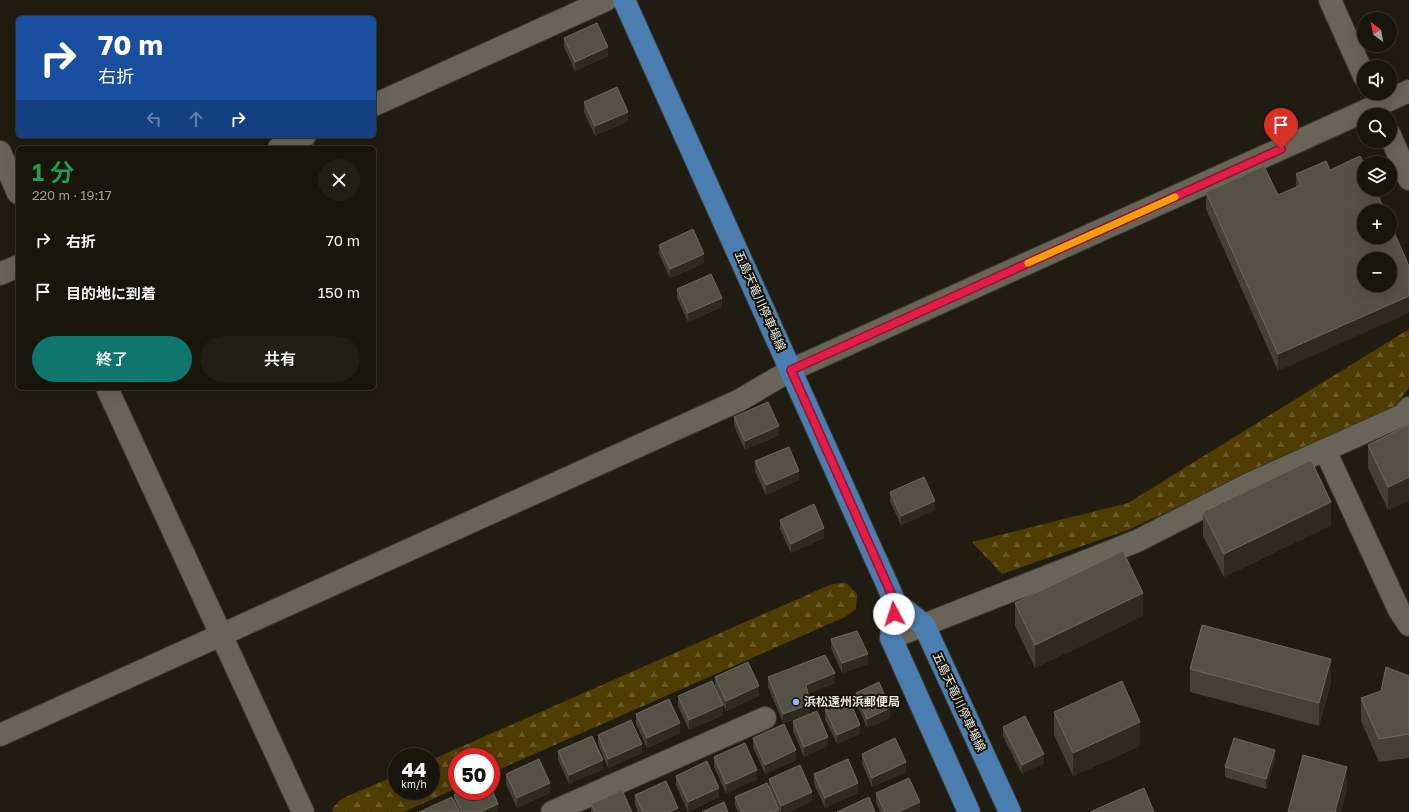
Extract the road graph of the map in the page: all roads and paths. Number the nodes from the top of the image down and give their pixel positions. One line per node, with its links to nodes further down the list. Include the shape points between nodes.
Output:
1 (606, 0): 6 (street)
2 (624, 0): 16 (main road, 五島天竜川停車場線)
3 (1330, 0): 4 (street)
4 (1357, 60)
5 (1409, 91): 7 (street)
6 (376, 104)
7 (1377, 104): 16 (street)
8 (302, 138): 9 (street)
9 (284, 146)
10 (1396, 148): 12 (street)
11 (0, 152): 13 (street)
12 (1409, 179)
13 (16, 188)
14 (16, 267): 15 (street)
15 (0, 274)
16 (791, 370): 20 (main road, 五島天竜川停車場線); 23 (street, via 740,400)
17 (108, 390): 23 (street)
18 (1409, 408): 19 (street, via 1403,415)
19 (1325, 450): 21 (street, via 1249,484 1137,541); 22 (street, via 1399,610)
20 (895, 602): 21 (main road, 五島天竜川停車場線); 24 (main road)
21 (924, 625): 24 (street); 30 (main road, 五島天竜川停車場線)
22 (1409, 625)
23 (220, 635): 26 (street); 28 (street)
24 (891, 638): 29 (main road)
25 (765, 718): 27 (street)
26 (0, 735)
27 (565, 810)
28 (303, 812)
29 (969, 812)
30 (1010, 812)

